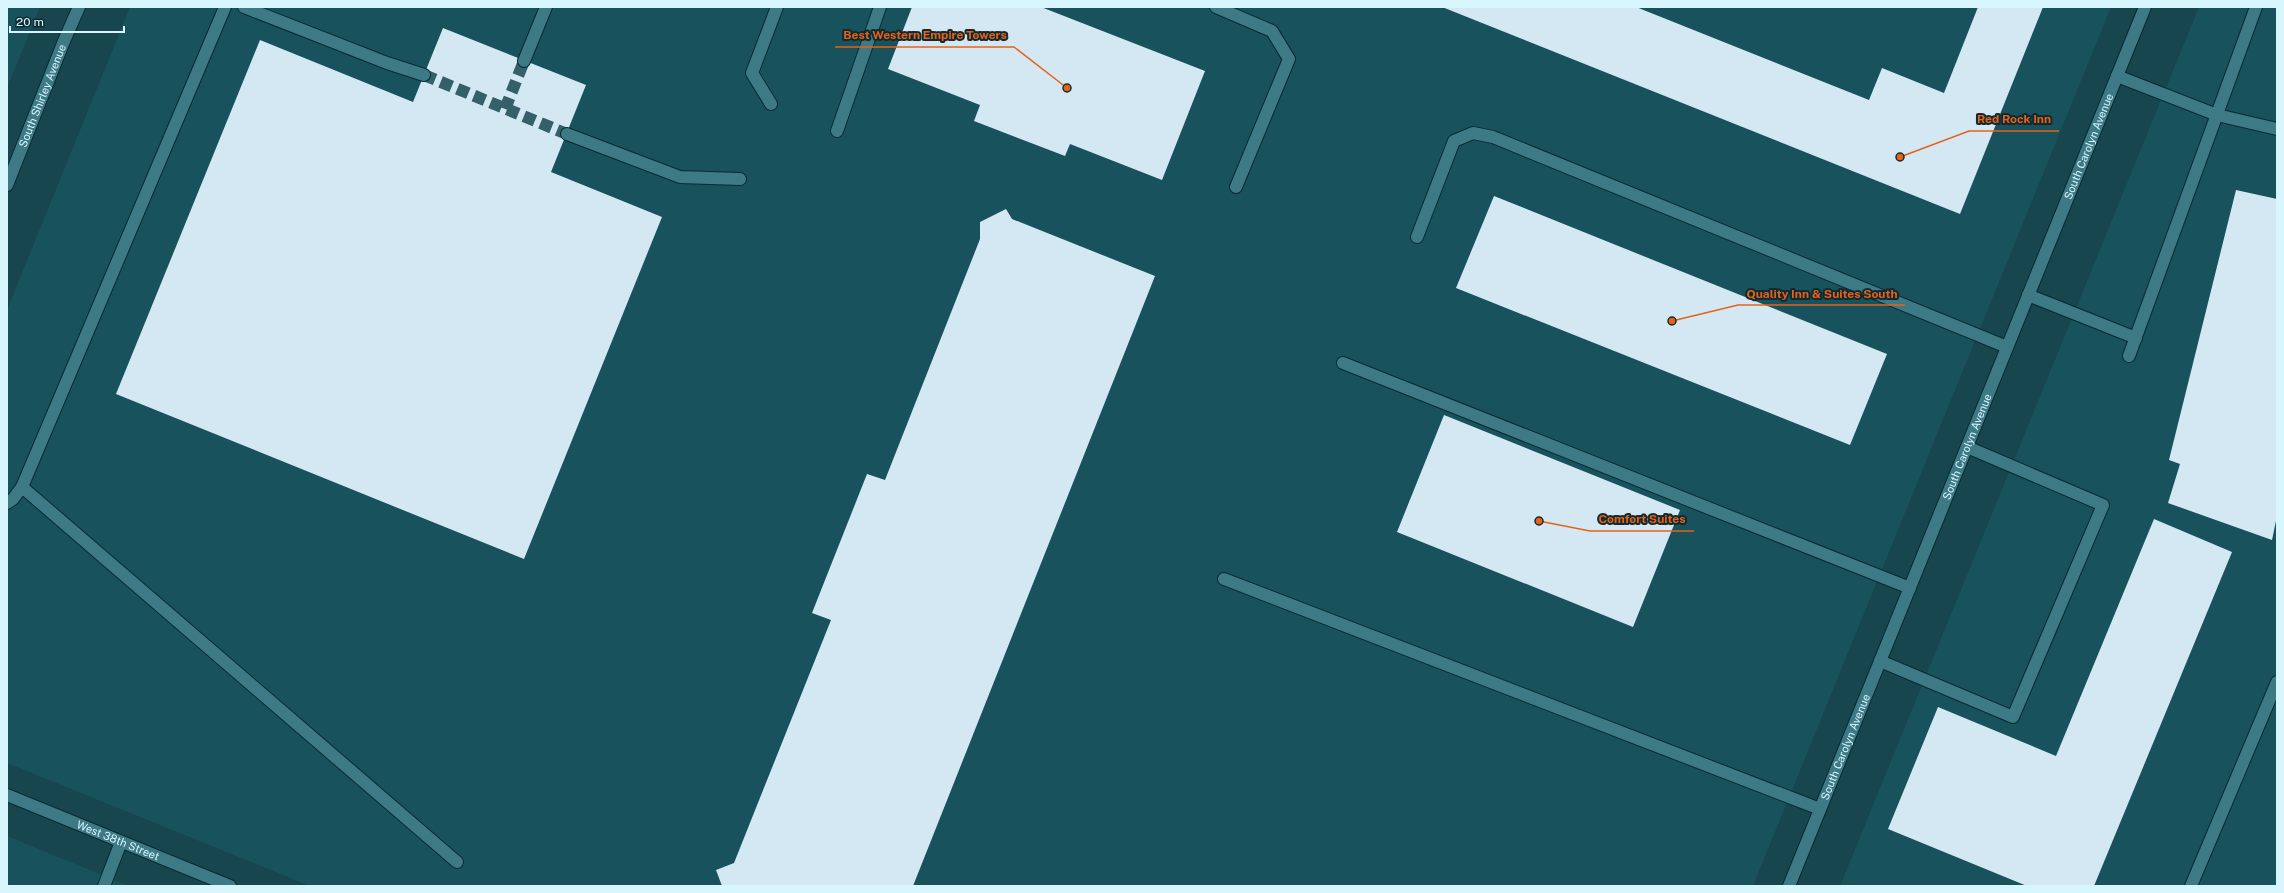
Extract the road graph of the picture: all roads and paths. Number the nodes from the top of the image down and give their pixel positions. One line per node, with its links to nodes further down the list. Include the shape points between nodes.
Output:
1 (79, 7): 19 (street, South Shirley Avenue)
2 (225, 7): 28 (street)
3 (244, 7): 11 (street)
4 (546, 7): 10 (street)
5 (777, 7): 13 (street, via 752,73)
6 (880, 7): 16 (street)
7 (1216, 7): 20 (street, via 1272,31 1289,59)
8 (2145, 7): 12 (street, South Carolyn Avenue)
9 (2256, 7): 14 (street)
10 (524, 61)
11 (424, 75)
12 (2118, 76): 14 (street); 22 (street, South Carolyn Avenue)
13 (771, 104)
14 (2217, 115): 15 (street); 23 (street)
15 (2277, 128)
16 (837, 131)
17 (566, 134): 18 (street, via 680,177)
18 (740, 179)
19 (7, 185)
20 (1236, 187)
21 (1417, 238): 24 (street, via 1454,142 1473,134 1493,137)
22 (2028, 295): 23 (street); 24 (street, South Carolyn Avenue)
23 (2136, 338): 25 (street)
24 (2007, 347): 27 (street, South Carolyn Avenue)
25 (2129, 356)
26 (1343, 363): 31 (street)
27 (1967, 447): 31 (street, South Carolyn Avenue); 32 (street, via 2103,505 2013,717)
28 (22, 487): 29 (street); 37 (street)
29 (7, 503)
30 (1224, 579): 35 (street)
31 (1910, 588): 32 (street, South Carolyn Avenue)
32 (1880, 661): 35 (street, South Carolyn Avenue)
33 (2277, 682): 41 (street)
34 (7, 795): 36 (street, West 38th Street)
35 (1820, 809): 40 (street, South Carolyn Avenue)
36 (121, 842): 38 (street); 39 (street, West 38th Street)
37 (457, 862)
38 (104, 886)
39 (230, 886)
40 (1789, 886)
41 (2191, 886)

